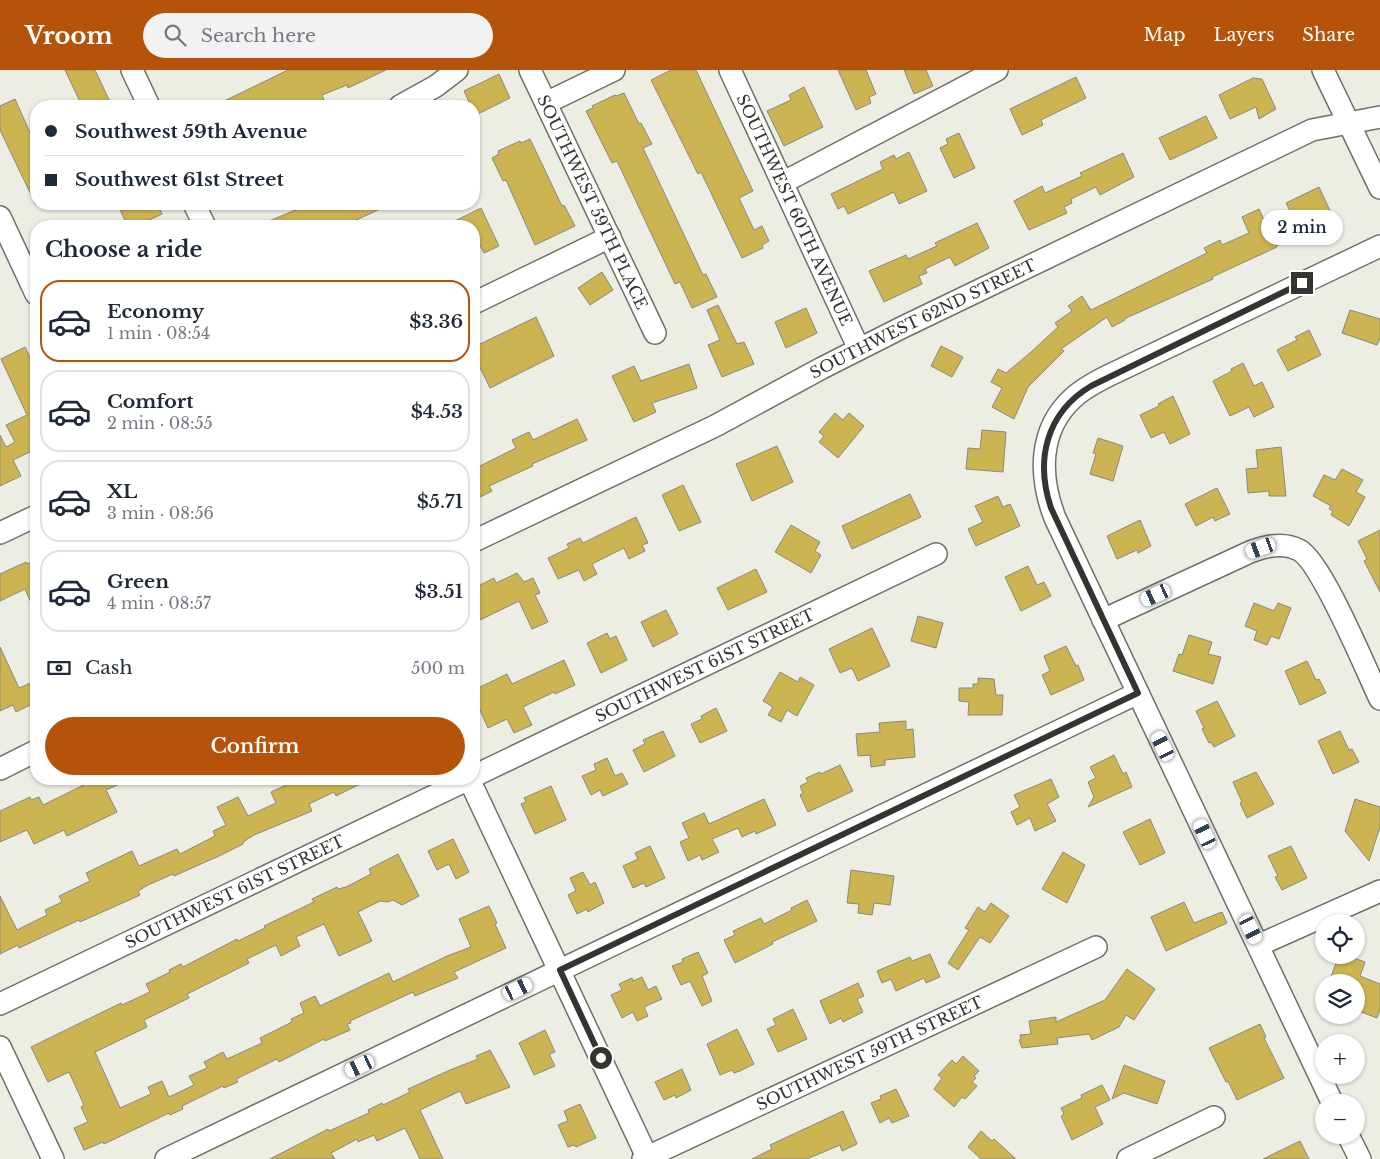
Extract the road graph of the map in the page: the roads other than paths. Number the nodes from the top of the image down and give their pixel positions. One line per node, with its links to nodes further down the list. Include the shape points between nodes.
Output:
1 (132, 70): 8 (street)
2 (457, 70): 9 (street)
3 (530, 70): 10 (street, SOUTHWEST 59TH PLACE)
4 (614, 70): 10 (street)
5 (730, 70): 13 (street, SOUTHWEST 60TH AVENUE)
6 (997, 70): 13 (street)
7 (1324, 70): 12 (street)
8 (146, 100)
9 (411, 100)
10 (546, 103): 16 (street, SOUTHWEST 59TH PLACE)
11 (1380, 117): 12 (street, SOUTHWEST 62ND STREET)
12 (1349, 124): 14 (street); 21 (street, SOUTHWEST 62ND STREET, via 1312,130)
13 (782, 183): 21 (street, SOUTHWEST 60TH AVENUE)
14 (1380, 188)
15 (0, 217): 18 (street)
16 (610, 237): 19 (street); 20 (street, SOUTHWEST 59TH PLACE)
17 (1380, 246): 26 (street, via 1102,379 1072,398 1050,434 1045,452 1045,489 1055,518)
18 (30, 281)
19 (480, 300)
20 (655, 334)
21 (859, 349): 24 (street, SOUTHWEST 62ND STREET, via 715,426)
22 (30, 519): 23 (street)
23 (0, 533)
24 (480, 538)
25 (936, 554): 31 (street, SOUTHWEST 61ST STREET)
26 (1103, 620): 27 (street); 28 (street, via 1261,548 1298,549 1308,557 1324,581)
27 (1138, 693): 35 (street); 37 (street)
28 (1380, 699)
29 (30, 754): 30 (street)
30 (0, 769)
31 (480, 773)
32 (456, 785): 38 (street, SOUTHWEST 61ST STREET)
33 (472, 785): 37 (street)
34 (1380, 891): 35 (street)
35 (1259, 945): 40 (street)
36 (1096, 947): 43 (street, SOUTHWEST 59TH STREET)
37 (560, 970): 43 (street); 45 (street)
38 (0, 1004)
39 (0, 1047): 44 (street)
40 (1328, 1094)
41 (1214, 1118): 46 (street)
42 (1352, 1144): 47 (street)
43 (646, 1158)
44 (53, 1159)
45 (166, 1159)
46 (1128, 1159)
47 (1360, 1159)

